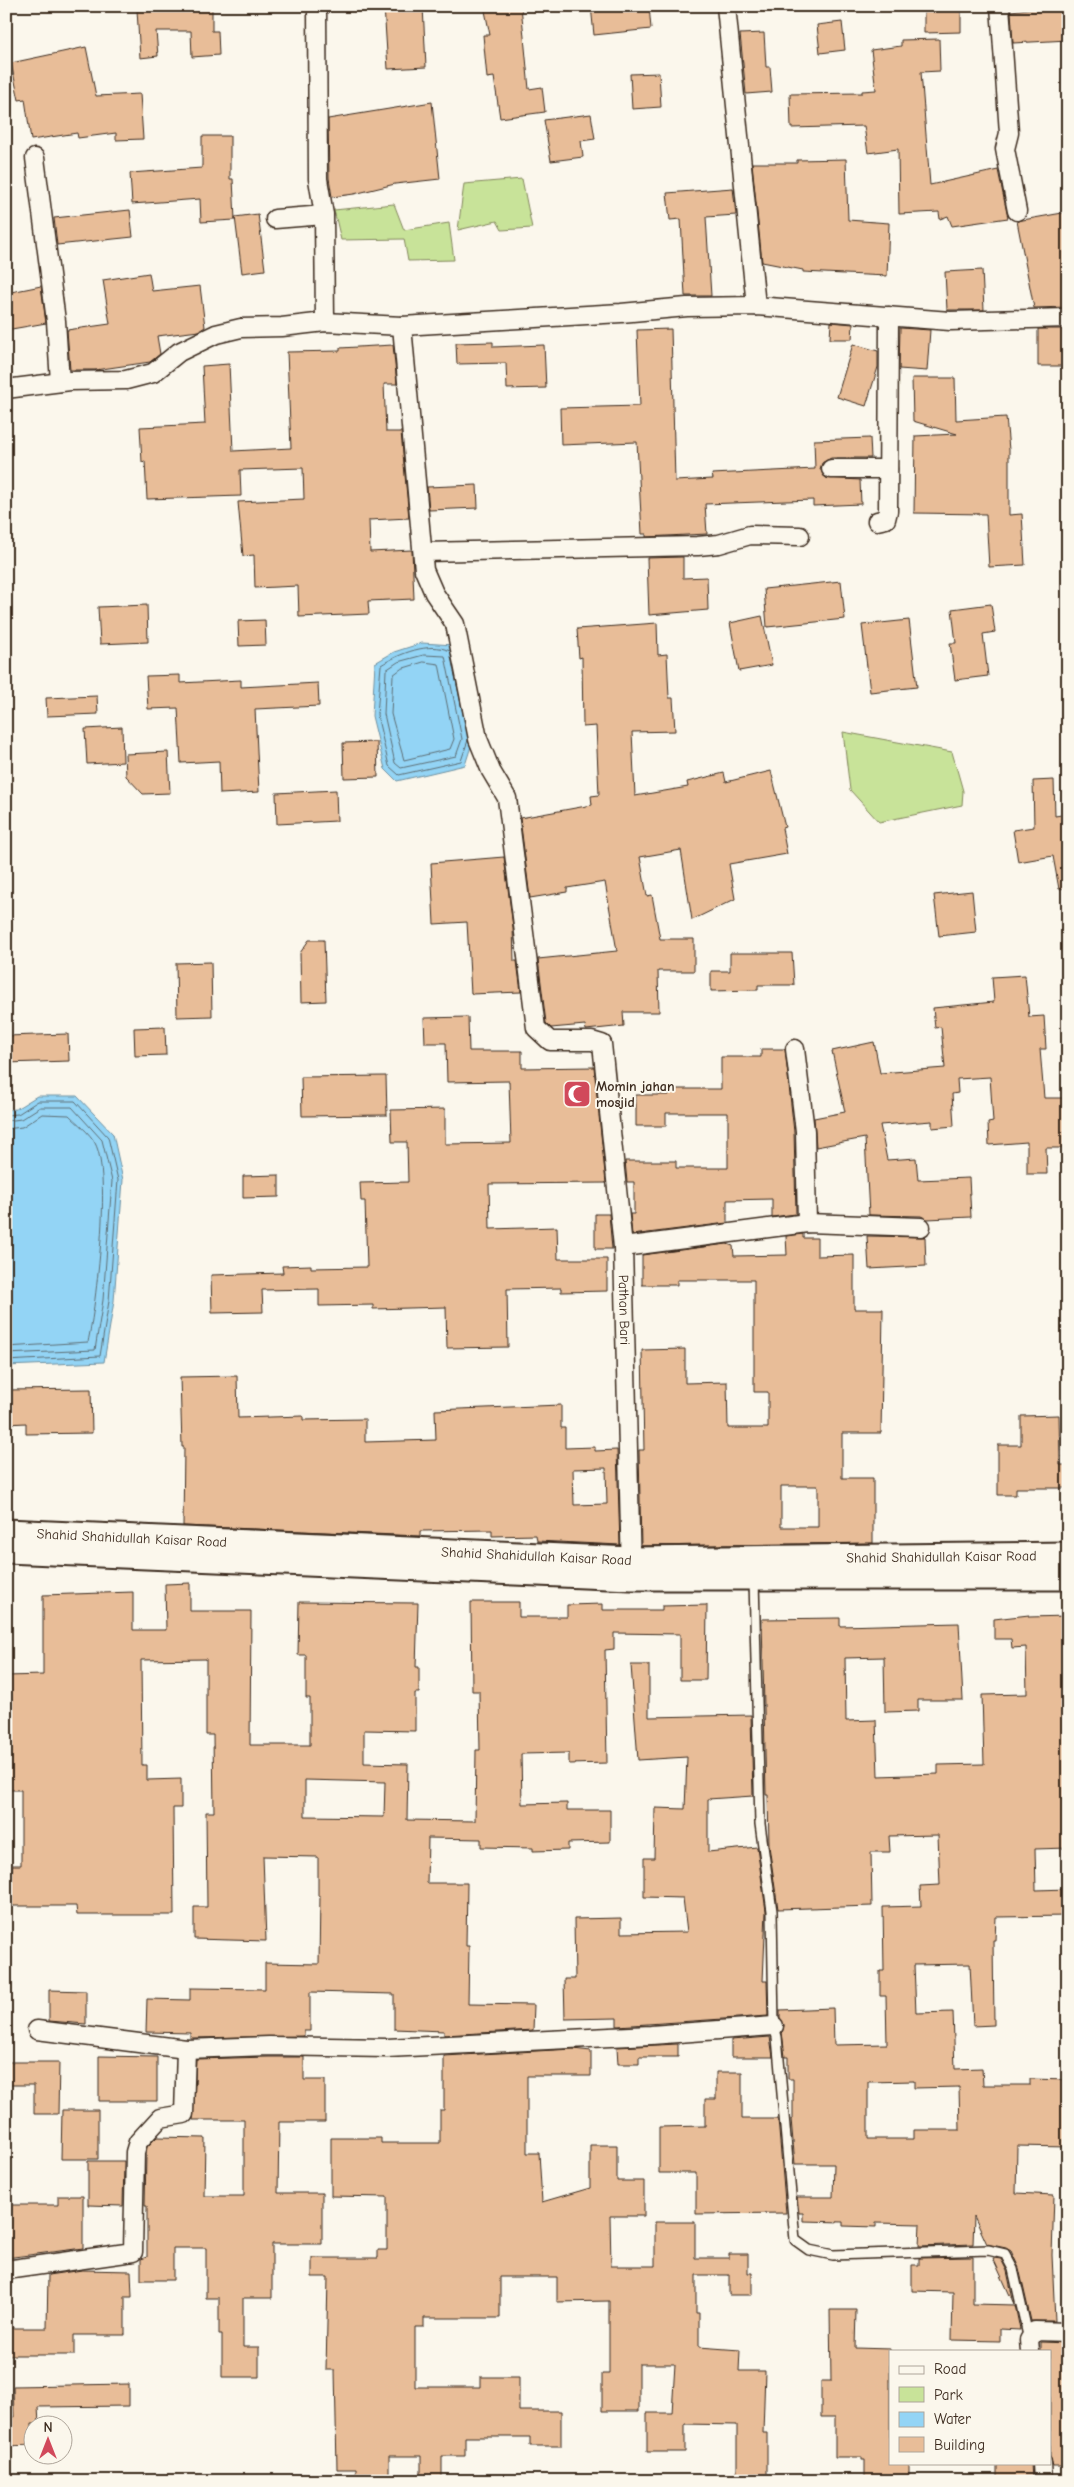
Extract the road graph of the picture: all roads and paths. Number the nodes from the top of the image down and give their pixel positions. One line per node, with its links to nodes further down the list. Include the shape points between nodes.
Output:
1 (317, 6): 6 (street, via 318,179)
2 (727, 6): 8 (street)
3 (1000, 6): 5 (street, via 1009,133 1005,149)
4 (35, 158): 13 (street, via 56,321)
5 (1017, 211)
6 (324, 214): 7 (street); 11 (street)
7 (275, 219)
8 (756, 306): 9 (street); 12 (street, via 687,306 612,314)
9 (889, 316): 10 (street, via 950,321); 16 (street)
10 (1068, 318)
11 (325, 322): 12 (street); 13 (street, via 282,328 241,328 216,334 178,352 153,373 126,380)
12 (402, 326): 19 (street)
13 (60, 382): 14 (street)
14 (6, 390)
15 (831, 469): 16 (street)
16 (888, 469): 17 (street, via 888,511 886,518)
17 (877, 521)
18 (800, 536): 19 (street, via 750,535 698,546)
19 (424, 552): 23 (street, Pathan Bari, via 424,570 434,593 455,624 478,739 507,798 536,1028 550,1041 602,1044)
20 (795, 1049): 21 (street, via 805,1131)
21 (807, 1223): 22 (street); 23 (street)
22 (921, 1227)
23 (623, 1247): 27 (street, Pathan Bari)
24 (6, 1532): 27 (main road, Shahid Shahidullah Kaisar Road)
25 (6, 1550): 27 (main road, Shahid Shahidullah Kaisar Road)
26 (1068, 1555): 27 (main road, Shahid Shahidullah Kaisar Road)
27 (631, 1569): 28 (main road, Shahid Shahidullah Kaisar Road)
28 (754, 1576): 29 (main road, Shahid Shahidullah Kaisar Road); 30 (lane, via 760,1824 772,1911)
29 (1068, 1577)
30 (774, 2026): 32 (street, via 435,2047); 35 (lane, via 795,2240 809,2250 833,2255 988,2250 1005,2254 1013,2269)
31 (36, 2030): 32 (street)
32 (186, 2048): 33 (street, via 184,2114 160,2118 138,2142 135,2152 133,2252)
33 (6, 2270)
34 (1068, 2332): 35 (street, via 1036,2331)
35 (1029, 2345)
36 (1042, 2464): 37 (street)
37 (1044, 2481)

